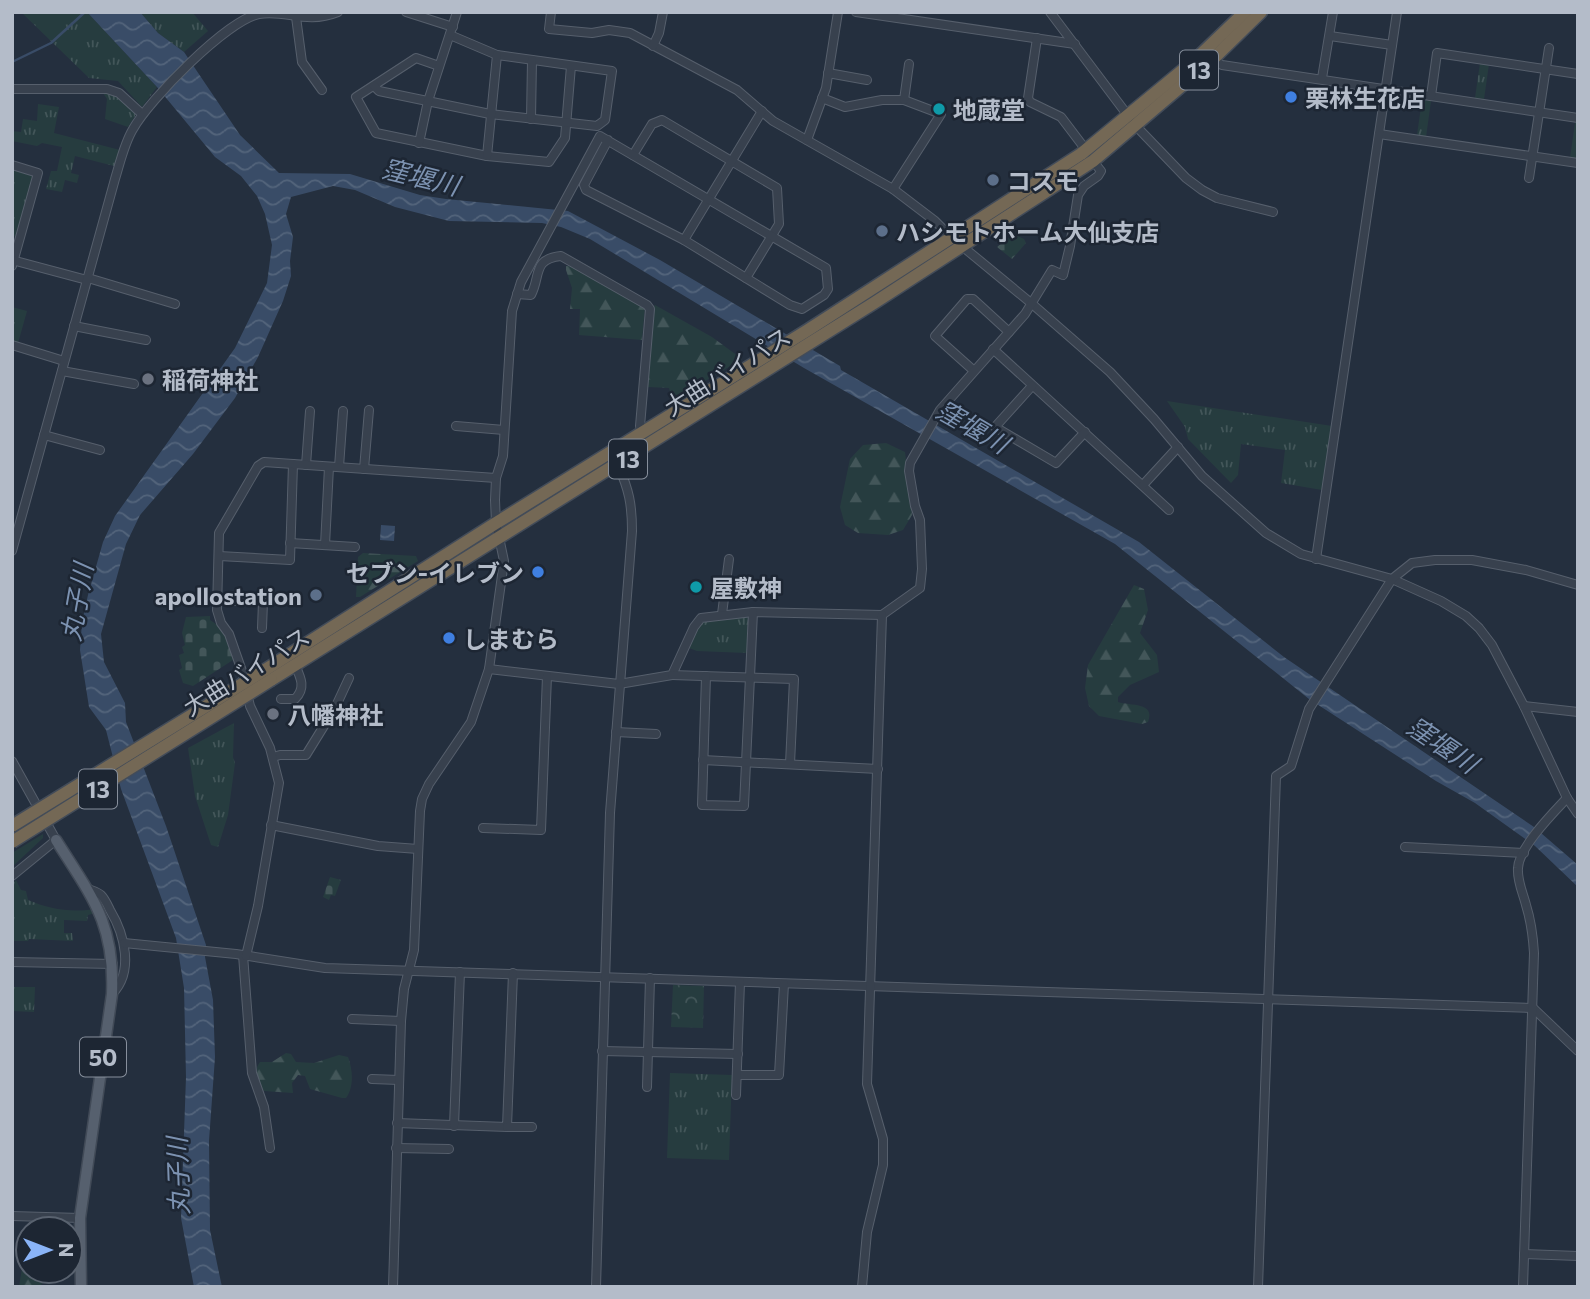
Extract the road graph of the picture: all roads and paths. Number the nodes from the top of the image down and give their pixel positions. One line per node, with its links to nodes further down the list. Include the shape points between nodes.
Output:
1 (338, 12): 15 (street)
2 (406, 12): 17 (street)
3 (457, 12): 17 (street)
4 (551, 12): 21 (street, via 549,29 630,33)
5 (663, 12): 21 (street)
6 (838, 12): 31 (street)
7 (856, 12): 16 (street)
8 (928, 12): 16 (street)
9 (1050, 12): 20 (street)
10 (1245, 12): 49 (highway, 大曲バイパス / 13)
11 (1261, 12): 26 (highway, 大曲バイパス / 13)
12 (1333, 12): 18 (street)
13 (1397, 12): 22 (street)
14 (261, 13): 15 (street); 45 (street, via 244,18 214,42)
15 (296, 17): 38 (street, via 302,62)
16 (926, 22): 19 (street)
17 (451, 31): 24 (street); 28 (street)
18 (1329, 36): 22 (street); 33 (street)
19 (1037, 38): 20 (street); 58 (street, via 1028,98 1061,117)
20 (1076, 44): 49 (street)
21 (653, 46): 43 (street, via 737,90)
22 (1392, 46): 37 (street)
23 (1549, 48): 30 (street)
24 (497, 55): 25 (street); 46 (street)
25 (532, 60): 29 (street); 48 (street)
26 (1212, 60): 33 (street); 49 (highway, 大曲バイパス / 13)
27 (909, 64): 41 (street)
28 (439, 66): 35 (street, via 415,58); 42 (street)
29 (571, 66): 50 (street); 51 (street, via 612,71 605,120)
30 (1546, 69): 32 (street); 39 (street, via 1437,53); 44 (street)
31 (828, 73): 34 (street); 40 (street)
32 (1578, 74)
33 (1322, 78): 37 (street)
34 (867, 80)
35 (374, 86): 42 (street); 55 (street, via 356,97 376,133)
36 (12, 89): 45 (street, via 107,89 119,93)
37 (1385, 89): 39 (street); 52 (street)
38 (322, 90)
39 (1431, 96): 44 (street)
40 (822, 98): 41 (street, via 845,107); 54 (street)
41 (904, 100): 64 (street, via 941,114)
42 (428, 101): 46 (street); 55 (street)
43 (762, 111): 54 (street); 60 (street)
44 (1539, 112): 47 (street); 59 (street)
45 (142, 114): 73 (street, via 127,142)
46 (490, 114): 48 (street); 57 (street)
47 (1578, 118)
48 (531, 119): 50 (street)
49 (1132, 121): 58 (highway, 大曲バイパス / 13); 66 (street, via 1202,190)
50 (567, 123): 51 (street); 57 (street, via 565,138 549,162)
51 (597, 126): 53 (street)
52 (1378, 134): 59 (street); 114 (street)
53 (604, 138): 56 (street); 69 (street, via 584,185 586,190); 74 (street, via 541,242)
54 (807, 140): 64 (street)
55 (419, 143): 57 (street)
56 (633, 155): 60 (street, via 652,124 662,120); 65 (street)
57 (487, 156)
58 (1089, 156): 68 (highway, 大曲バイパス / 13); 70 (highway, 大曲バイパス / 13); 76 (street, via 1101,171 1078,195 1063,275 1052,270)
59 (1533, 156): 61 (street); 63 (street)
60 (731, 162): 65 (street); 67 (street, via 777,188 779,224)
61 (1578, 163)
62 (12, 165): 71 (street, via 38,173)
63 (1530, 178)
64 (893, 189): 68 (street)
65 (708, 200): 67 (street); 69 (street)
66 (1273, 212)
67 (772, 236): 72 (street); 72 (street, via 826,268 828,289 802,309)
68 (951, 237): 70 (street); 79 (highway, 大曲バイパス / 13)
69 (684, 240): 72 (street)
70 (962, 247): 76 (street); 79 (highway, 大曲バイパス / 13)
71 (13, 262): 73 (street)
72 (746, 278)
73 (88, 279): 75 (street); 77 (street)
74 (517, 294): 92 (street, via 531,295 539,266 561,256 647,305); 93 (street)
75 (175, 303)
76 (1031, 303): 78 (street); 96 (street, via 1110,372)
77 (74, 326): 80 (street); 83 (street)
78 (1009, 332): 82 (street); 84 (street, via 973,299 967,299 935,336)
79 (814, 333): 100 (highway, 大曲バイパス / 13, via 756,377); 106 (highway, 大曲バイパス / 13, via 752,364)
80 (146, 340)
81 (12, 345): 83 (street)
82 (993, 349): 84 (street); 87 (street)
83 (65, 361): 85 (street)
84 (973, 370): 120 (street, via 940,410 909,471 920,520 920,588)
85 (62, 371): 86 (street); 95 (street)
86 (134, 384)
87 (1032, 386): 94 (street); 94 (street, via 995,427 1056,463)
88 (369, 410): 102 (street)
89 (310, 411): 99 (street)
90 (343, 411): 101 (street)
91 (456, 426): 93 (street)
92 (640, 426)
93 (504, 430): 103 (street)
94 (1086, 432): 104 (street)
95 (44, 435): 97 (street); 111 (street)
96 (1178, 447): 104 (street); 114 (street, via 1202,476 1266,533)
97 (100, 450)
98 (293, 464): 99 (street); 108 (street); 112 (street, via 264,462 258,466 219,533)
99 (306, 465): 101 (street)
100 (618, 465): 107 (highway, 大曲バイパス / 13); 130 (street, via 632,505)
101 (334, 467): 102 (street); 109 (street)
102 (364, 469): 103 (street)
103 (496, 478): 106 (street)
104 (1143, 485): 105 (street)
105 (1169, 510)
106 (496, 523): 107 (street); 124 (highway, 大曲バイパス / 13)
107 (498, 538): 122 (highway, 大曲バイパス / 13); 123 (street, via 504,561)
108 (290, 543): 109 (street); 112 (street, via 290,560)
109 (325, 545): 110 (street)
110 (355, 547)
111 (12, 551)
112 (219, 556): 117 (street)
113 (729, 559): 119 (street)
114 (1316, 559): 115 (street)
115 (1392, 579): 116 (street, via 1412,563 1472,560 1526,569); 132 (street, via 1441,601 1479,628); 167 (street, via 1309,709 1291,766 1276,776)
116 (1578, 585)
117 (217, 600): 121 (street, via 263,602); 136 (street, via 250,706)
118 (753, 612): 119 (street); 120 (street); 128 (street)
119 (722, 614): 125 (street, via 701,618)
120 (882, 615): 141 (street)
121 (262, 628)
122 (295, 665): 124 (highway, 大曲バイパス / 13); 131 (street, via 302,689 295,699)
123 (489, 669): 126 (street); 150 (street, via 471,722 422,799)
124 (268, 675): 145 (highway, 大曲バイパス / 13, bridge); 148 (highway, 大曲バイパス / 13, bridge)
125 (672, 675): 127 (street); 130 (street)
126 (547, 676): 130 (street); 146 (street, via 541,831)
127 (706, 676): 128 (street); 137 (street)
128 (750, 677): 139 (street); 140 (street, via 794,679)
129 (349, 678): 136 (street, via 306,755)
130 (619, 684): 134 (street)
131 (281, 699)
132 (1524, 706): 133 (street); 142 (street)
133 (1578, 712)
134 (616, 732): 135 (street); 161 (street)
135 (656, 734)
136 (273, 757): 144 (street, via 279,783)
137 (703, 760): 139 (street); 139 (street, via 702,805 744,806)
138 (12, 761): 147 (street)
139 (746, 762): 140 (street)
140 (790, 764): 141 (street)
141 (878, 769): 165 (street)
142 (1567, 798): 143 (street); 151 (street)
143 (1578, 814)
144 (271, 825): 150 (street); 155 (street, via 258,905)
145 (12, 827)
146 (483, 828)
147 (56, 840): 152 (street); 153 (main road, 50)
148 (12, 842)
149 (1405, 847): 151 (street)
150 (418, 849): 158 (street, via 414,950)
151 (1524, 852): 168 (street, via 1517,866 1531,926)
152 (12, 876)
153 (86, 888): 154 (street, via 101,895); 157 (main road, 50, via 107,930)
154 (128, 944): 155 (street); 166 (street, via 124,975)
155 (242, 955): 158 (street, via 326,968); 184 (street, via 252,1073 264,1107)
156 (12, 962): 157 (street)
157 (113, 964): 166 (main road, 50)
158 (408, 970): 159 (street); 170 (street)
159 (460, 972): 160 (street); 181 (street)
160 (513, 973): 161 (street); 182 (street)
161 (603, 976): 162 (street); 171 (street)
162 (650, 978): 163 (street); 173 (street)
163 (740, 982): 164 (street); 174 (street)
164 (785, 984): 165 (street); 175 (street, via 779,1075)
165 (870, 986): 167 (street); 192 (street, via 867,1084 883,1139 883,1165 867,1232)
166 (111, 994): 187 (main road, 50)
167 (1267, 1000): 168 (street); 193 (street)
168 (1533, 1008): 172 (street); 188 (street)
169 (352, 1019): 170 (street)
170 (401, 1021): 177 (street)
171 (602, 1051): 173 (street); 191 (street)
172 (1578, 1051)
173 (648, 1052): 174 (street); 178 (street)
174 (738, 1054): 175 (street)
175 (737, 1075): 179 (street)
176 (372, 1079): 177 (street)
177 (399, 1080): 180 (street)
178 (647, 1087)
179 (736, 1095)
180 (397, 1123): 181 (street); 185 (street)
181 (454, 1126): 182 (street)
182 (508, 1127): 183 (street)
183 (532, 1128)
184 (270, 1148)
185 (396, 1148): 186 (street); 190 (street)
186 (449, 1149)
187 (80, 1215)
188 (1524, 1254): 189 (street); 194 (street)
189 (1578, 1256)
190 (393, 1287)
191 (596, 1287)
192 (862, 1287)
193 (1258, 1287)
194 (1523, 1287)

